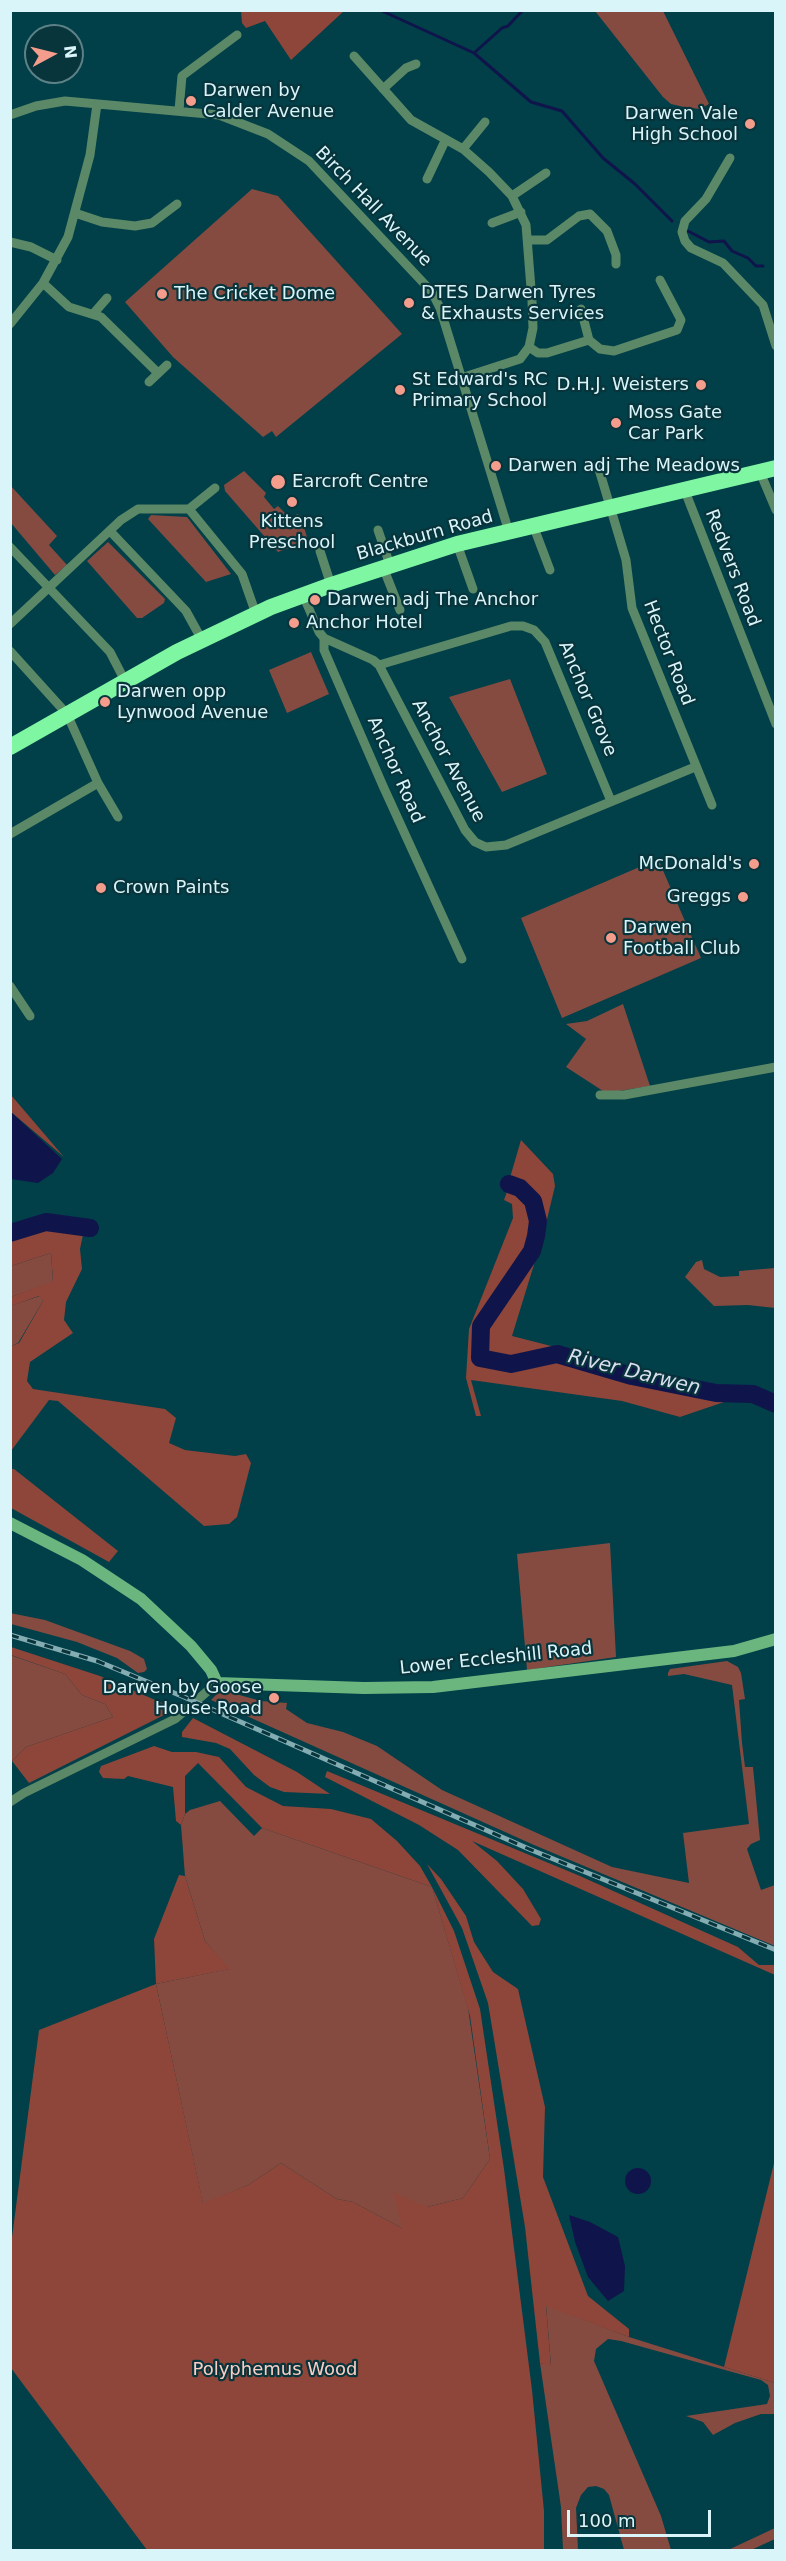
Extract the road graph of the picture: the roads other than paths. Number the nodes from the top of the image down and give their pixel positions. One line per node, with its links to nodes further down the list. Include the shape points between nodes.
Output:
1 (237, 35): 6 (street, via 182,76)
2 (354, 56): 4 (street)
3 (416, 64): 4 (street, via 406,68)
4 (384, 89): 9 (street, via 411,120)
5 (97, 104): 6 (street, Birch Hall Avenue); 7 (street, Birch Hall Avenue, via 65,102 36,106); 17 (street, via 90,155)
6 (179, 110): 34 (street, Birch Hall Avenue, via 219,115 246,124 309,161 432,292)
7 (10, 116)
8 (485, 122): 10 (street)
9 (445, 141): 10 (street); 13 (street)
10 (463, 148): 14 (street)
11 (730, 158): 30 (street, via 706,199 685,221 682,232 691,248 723,263 763,305)
12 (546, 173): 14 (street)
13 (427, 179)
14 (512, 196): 16 (street)
15 (177, 204): 17 (street, via 152,223 135,226 102,222)
16 (521, 212): 18 (street); 19 (street)
17 (75, 213): 21 (street)
18 (492, 223)
19 (529, 240): 22 (street, via 547,240 579,216 590,214 607,231); 31 (street)
20 (10, 242): 21 (street)
21 (57, 260): 24 (street)
22 (616, 264)
23 (660, 280): 29 (street, via 681,320 678,330 614,351 600,349)
24 (43, 284): 27 (street, via 69,307); 28 (street)
25 (107, 298): 27 (street)
26 (581, 309): 29 (street)
27 (94, 313): 33 (street)
28 (10, 324)
29 (589, 340): 31 (street, via 547,353)
30 (776, 346)
31 (529, 347): 34 (street, via 520,359)
32 (166, 365): 33 (street)
33 (158, 374): 35 (street)
34 (461, 378): 46 (street, Birch Hall Avenue)
35 (149, 382)
36 (598, 466): 40 (street, Hector Road)
37 (768, 470): 39 (highway, Blackburn Road); 42 (street)
38 (215, 488): 41 (street)
39 (685, 491): 40 (highway, Blackburn Road); 65 (street, Redvers Road)
40 (610, 508): 43 (highway, Blackburn Road); 67 (street, Hector Road, via 626,560 632,608)
41 (189, 509): 45 (street, via 138,509); 57 (street, via 242,574)
42 (776, 510)
43 (533, 525): 46 (highway, Blackburn Road); 51 (street)
44 (378, 530): 50 (street)
45 (110, 531): 53 (street); 60 (street, via 186,611)
46 (509, 532): 47 (highway, Blackburn Road)
47 (458, 544): 50 (highway, Blackburn Road); 54 (street)
48 (10, 547): 53 (street)
49 (320, 551): 52 (street)
50 (386, 566): 52 (highway, Blackburn Road); 56 (street)
51 (550, 570)
52 (331, 585): 55 (highway, Blackburn Road)
53 (49, 588): 58 (street); 63 (street, via 110,652)
54 (474, 589)
55 (303, 595): 57 (highway, Blackburn Road); 59 (street, Anchor Road)
56 (400, 610)
57 (256, 614): 60 (highway, Blackburn Road)
58 (10, 624)
59 (324, 638): 62 (street); 73 (street, Anchor Road, via 324,650)
60 (202, 640): 63 (highway, Blackburn Road)
61 (10, 651): 64 (street)
62 (379, 665): 69 (street, Anchor Avenue, via 465,830 475,842 493,848 506,845); 69 (street, Anchor Grove, via 511,626 534,630 545,642)
63 (125, 681): 64 (highway, Blackburn Road)
64 (67, 714): 66 (highway, Blackburn Road); 68 (street)
65 (776, 724)
66 (10, 747)
67 (695, 766): 69 (street, Anchor Avenue); 70 (street, Hector Road)
68 (98, 783): 71 (street); 72 (street)
69 (611, 801)
70 (712, 805)
71 (118, 817)
72 (10, 834)
73 (462, 959)
74 (10, 986): 75 (street)
75 (30, 1016)
76 (776, 1067): 77 (street, via 624,1095)
77 (600, 1095)
78 (10, 1523): 80 (street, via 82,1560 141,1599 191,1646 211,1670)
79 (776, 1639): 80 (street, Lower Eccleshill Road, via 734,1651 433,1687)
80 (214, 1685): 81 (street, via 175,1719)
81 (10, 1802)

